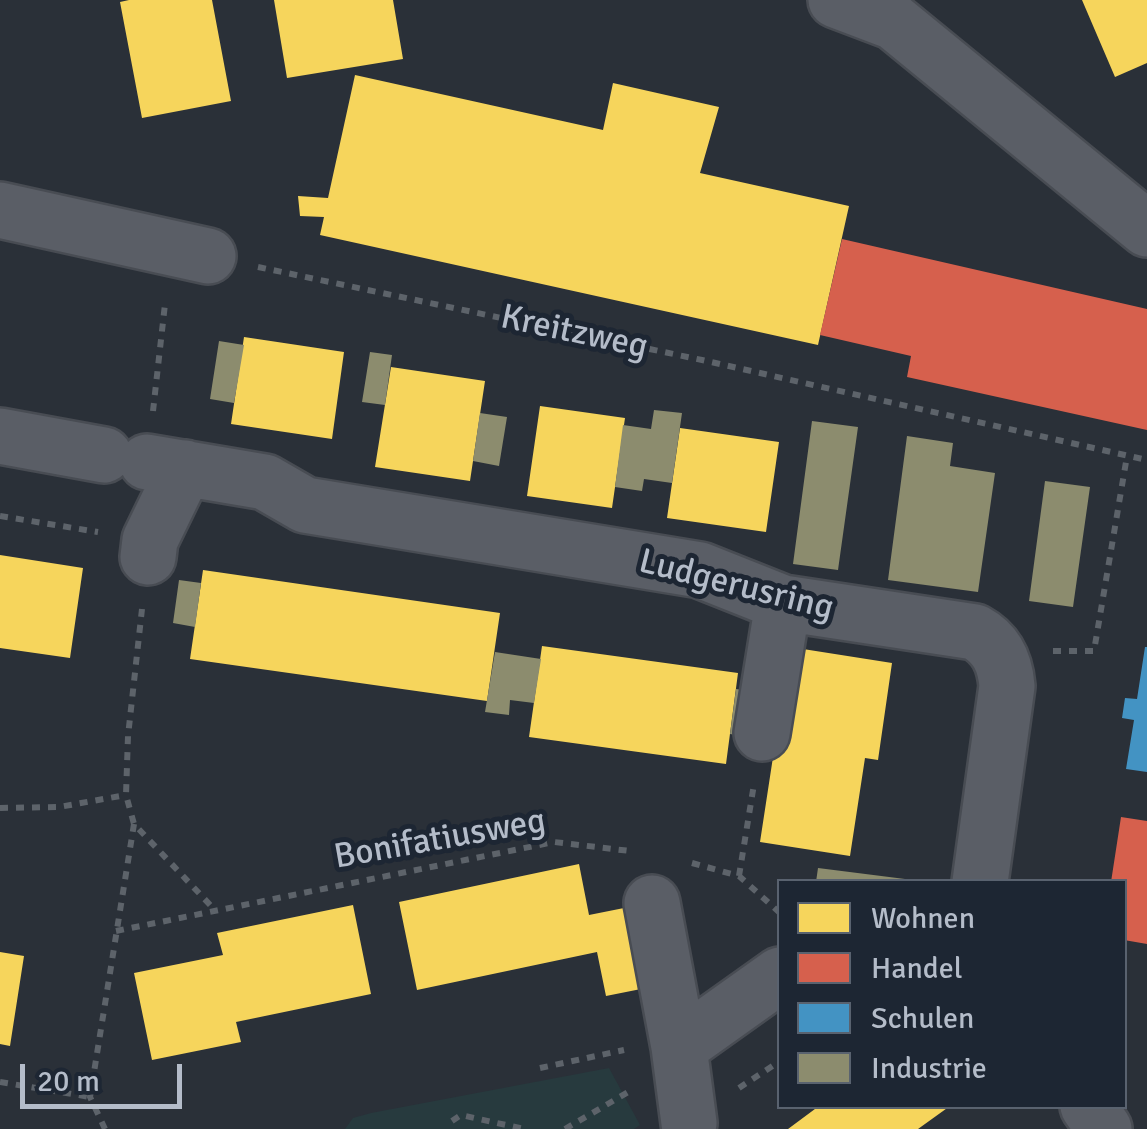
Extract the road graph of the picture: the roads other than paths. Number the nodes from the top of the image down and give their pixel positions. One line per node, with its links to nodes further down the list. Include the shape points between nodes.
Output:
1 (836, 0): 3 (street, via 894,22)
2 (0, 210): 4 (street)
3 (1147, 229)
4 (190, 252)
5 (0, 436): 6 (street, Ludgerusring)
6 (146, 461): 7 (street); 8 (street, Ludgerusring, via 266,482 305,505 700,570)
7 (149, 549)
8 (783, 602): 9 (street); 11 (street, Ludgerusring, via 976,632 996,650 1007,686)
9 (760, 749)
10 (658, 872): 13 (street)
11 (980, 879)
12 (777, 977): 13 (street)
13 (679, 1047): 14 (street)
14 (689, 1123)

